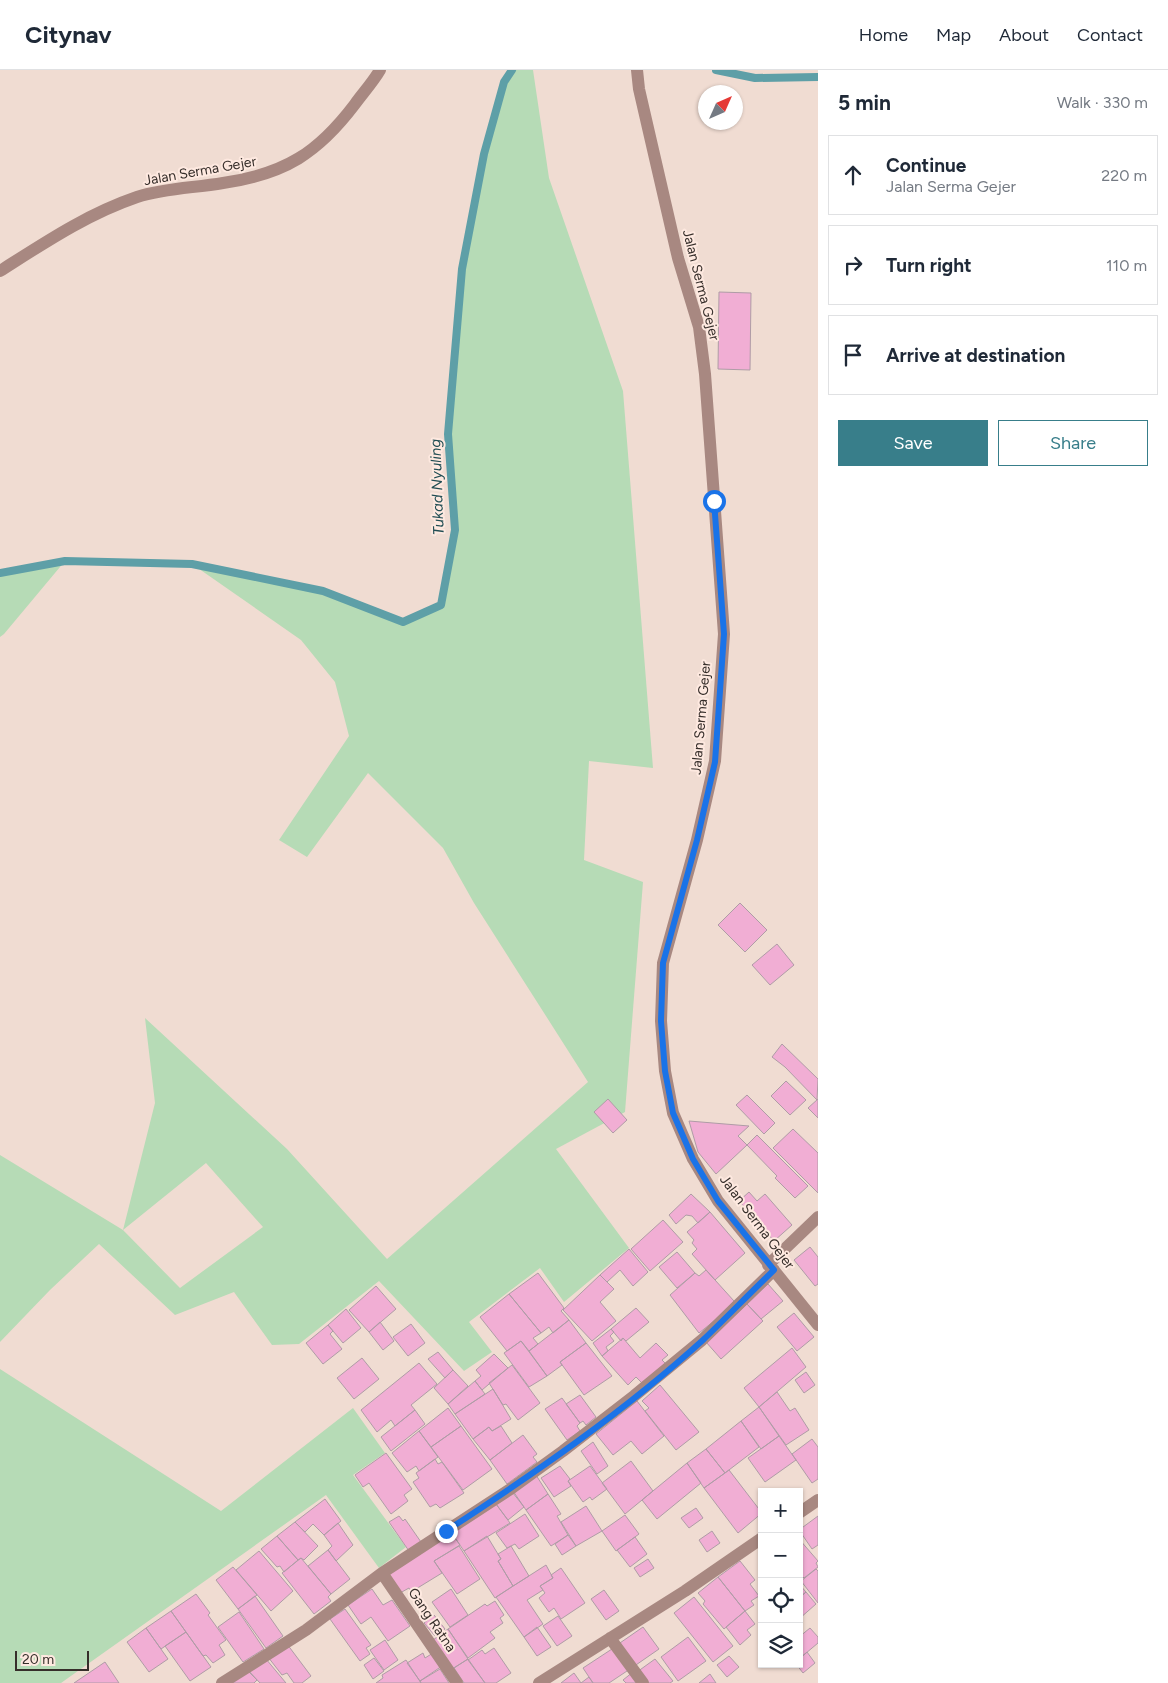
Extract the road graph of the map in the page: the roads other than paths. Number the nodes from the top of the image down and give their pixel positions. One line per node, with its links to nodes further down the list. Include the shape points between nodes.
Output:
1 (380, 70): 3 (street, Jalan Serma Gejer, via 332,133 313,151 287,165 260,177 189,186 138,197 90,216)
2 (637, 70): 5 (street, Jalan Serma Gejer, via 638,89 678,258 699,327 724,634 715,762 663,963 661,1021 665,1071 673,1113 693,1159 718,1201)
3 (0, 271)
4 (818, 1216): 5 (street)
5 (771, 1268): 6 (street, Jalan Serma Gejer); 10 (street, via 702,1340 634,1396 512,1488)
6 (818, 1325)
7 (818, 1500): 8 (street)
8 (803, 1510)
9 (758, 1541): 11 (street)
10 (382, 1573): 12 (street, via 306,1630); 13 (street, Gang Ratna)
11 (610, 1638): 14 (street); 15 (street)
12 (222, 1683)
13 (457, 1683)
14 (539, 1683)
15 (643, 1683)

